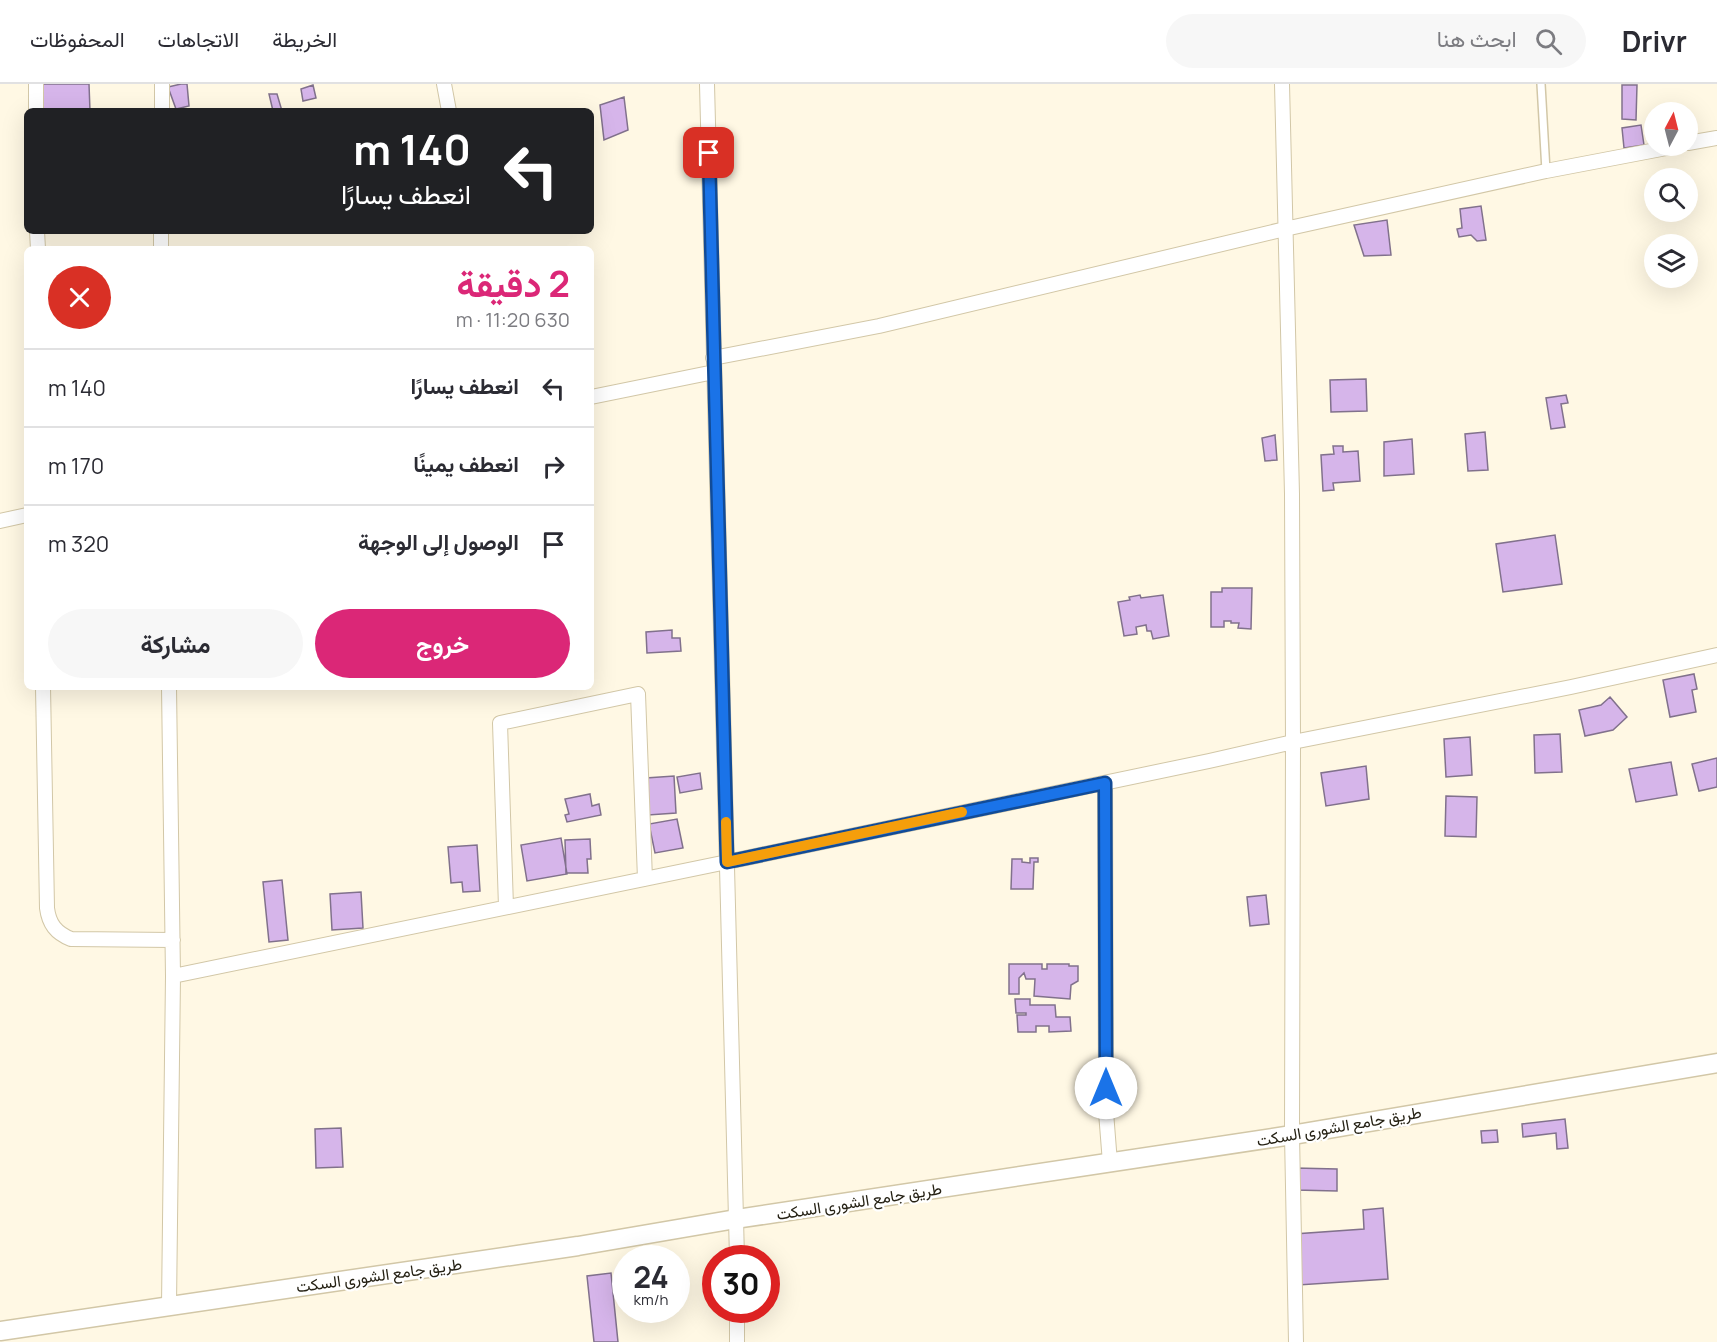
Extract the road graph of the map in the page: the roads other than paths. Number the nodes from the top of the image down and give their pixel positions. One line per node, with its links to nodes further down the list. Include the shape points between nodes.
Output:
1 (36, 84): 7 (street)
2 (162, 84): 8 (street)
3 (444, 84): 9 (street)
4 (707, 84): 15 (street)
5 (1282, 84): 14 (street)
6 (1540, 84): 13 (lane)
7 (36, 108)
8 (162, 108)
9 (448, 108)
10 (1717, 138): 11 (street)
11 (1698, 141)
12 (1644, 152): 13 (street)
13 (1546, 171): 14 (street)
14 (1285, 229): 15 (street); 22 (street)
15 (714, 365): 16 (street); 24 (street)
16 (594, 396)
17 (24, 516): 18 (street)
18 (0, 521)
19 (1717, 655): 22 (street)
20 (43, 690): 27 (street, via 47,909 51,924 70,939)
21 (169, 690): 27 (street)
22 (1293, 742): 23 (street); 30 (street)
23 (1105, 783): 24 (street); 31 (street, via 1106,1112)
24 (727, 862): 25 (street); 32 (street)
25 (645, 879): 26 (street); 26 (street, via 638,694 501,723)
26 (506, 907): 28 (street)
27 (173, 940): 28 (street)
28 (173, 976): 34 (street)
29 (1717, 1063): 30 (main road, طريق جامع الشورى السكت)
30 (1292, 1135): 31 (main road, طريق جامع الشورى السكت); 38 (street)
31 (1110, 1162): 32 (main road, طريق جامع الشورى السكت)
32 (736, 1220): 33 (street); 34 (main road, طريق جامع الشورى السكت)
33 (737, 1245)
34 (169, 1305): 36 (main road, طريق جامع الشورى السكت)
35 (737, 1323): 37 (street)
36 (0, 1331)
37 (737, 1342)
38 (1296, 1342)

